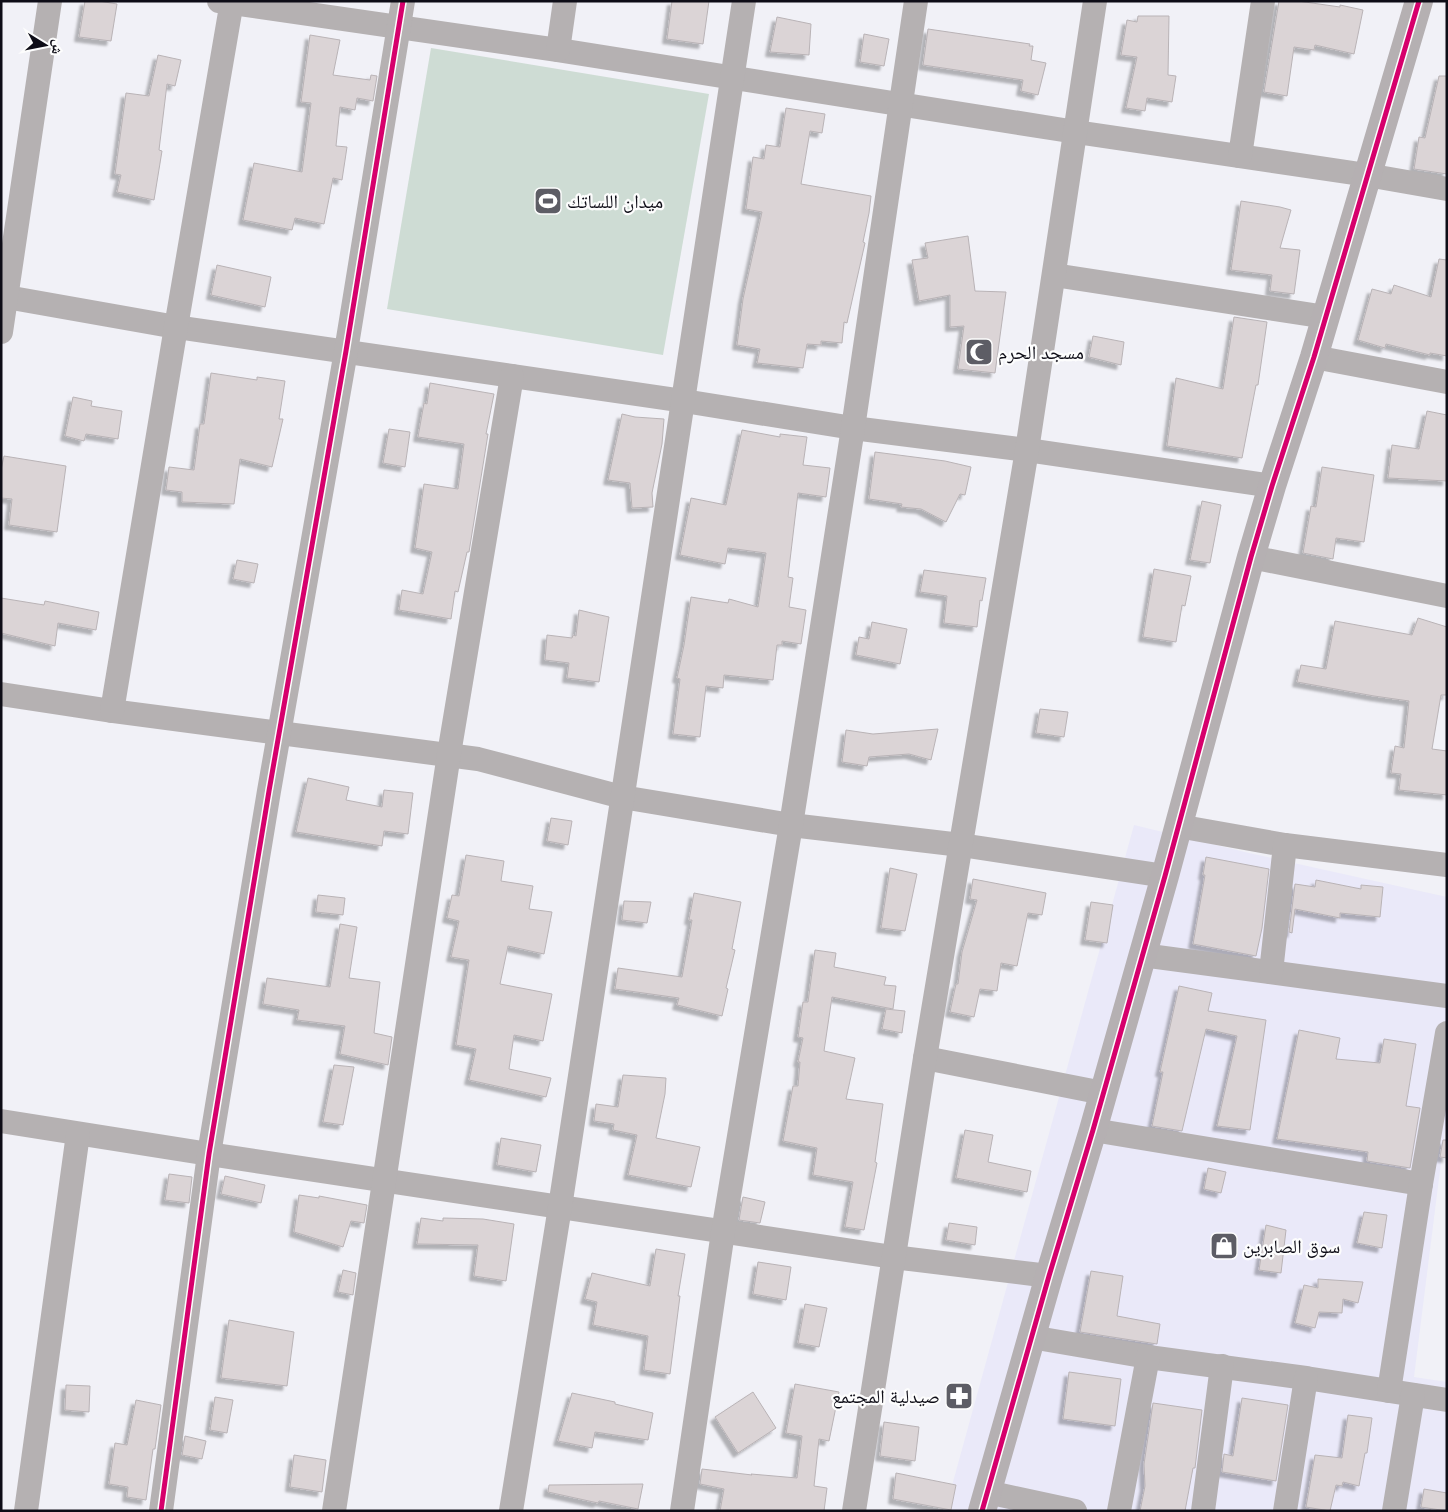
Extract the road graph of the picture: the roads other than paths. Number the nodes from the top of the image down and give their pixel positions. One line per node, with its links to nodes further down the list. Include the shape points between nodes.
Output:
1 (50, 1): 19 (street)
2 (403, 1): 10 (street)
3 (566, 1): 11 (street)
4 (744, 1): 12 (street)
5 (916, 1): 13 (street)
6 (1095, 1): 14 (street)
7 (1264, 1): 15 (street)
8 (1419, 1): 16 (street)
9 (228, 2): 10 (street); 21 (street)
10 (399, 27): 11 (street); 23 (street)
11 (558, 50): 12 (street)
12 (733, 77): 13 (street); 27 (street)
13 (901, 104): 14 (street); 28 (street)
14 (1076, 132): 15 (street); 18 (street)
15 (1240, 156): 16 (street)
16 (1367, 175): 17 (street); 20 (street)
17 (1447, 189)
18 (1054, 275): 20 (street); 29 (street)
19 (4, 296): 21 (street); 22 (street)
20 (1326, 317): 24 (street)
21 (176, 327): 23 (street); 34 (street)
22 (1, 332)
23 (346, 351): 25 (street); 35 (street)
24 (1314, 357): 26 (street); 30 (street)
25 (512, 376): 27 (street); 36 (street)
26 (1447, 382)
27 (684, 401): 28 (street); 37 (street)
28 (853, 428): 29 (street); 38 (street)
29 (1027, 450): 30 (street); 40 (street)
30 (1272, 486): 31 (street)
31 (1251, 557): 32 (street); 39 (street)
32 (1447, 596)
33 (1, 694): 34 (street)
34 (112, 711): 35 (street)
35 (279, 734): 36 (street); 53 (street)
36 (449, 754): 37 (street, via 500,764); 54 (street)
37 (622, 797): 38 (street); 56 (street)
38 (791, 825): 40 (street); 57 (street)
39 (1178, 826): 41 (street); 43 (street)
40 (961, 845): 43 (street); 48 (street)
41 (1285, 845): 42 (street); 45 (street)
42 (1447, 865)
43 (1164, 876): 44 (street)
44 (1142, 955): 45 (street); 49 (street)
45 (1271, 972): 46 (street)
46 (1447, 996)
47 (1447, 1033): 55 (street)
48 (925, 1058): 49 (street); 58 (street)
49 (1103, 1093): 51 (street)
50 (1, 1121): 52 (street)
51 (1093, 1130): 55 (street); 59 (street)
52 (78, 1134): 53 (street); 68 (street)
53 (209, 1154): 54 (street); 69 (street)
54 (385, 1181): 56 (street); 70 (street)
55 (1422, 1184): 64 (street)
56 (560, 1207): 57 (street); 71 (street)
57 (723, 1232): 58 (street); 72 (street)
58 (894, 1257): 59 (street); 73 (street)
59 (1049, 1276): 60 (street)
60 (1031, 1337): 61 (street); 67 (street)
61 (1148, 1357): 62 (street); 75 (street)
62 (1222, 1366): 63 (street); 76 (street)
63 (1306, 1378): 64 (street); 77 (street)
64 (1390, 1391): 65 (street)
65 (1413, 1395): 66 (street); 78 (street)
66 (1447, 1400)
67 (984, 1501): 74 (street)
68 (26, 1511)
69 (161, 1511)
70 (334, 1511)
71 (511, 1511)
72 (682, 1511)
73 (854, 1511)
74 (1075, 1511)
75 (1119, 1511)
76 (1203, 1511)
77 (1285, 1511)
78 (1394, 1511)

